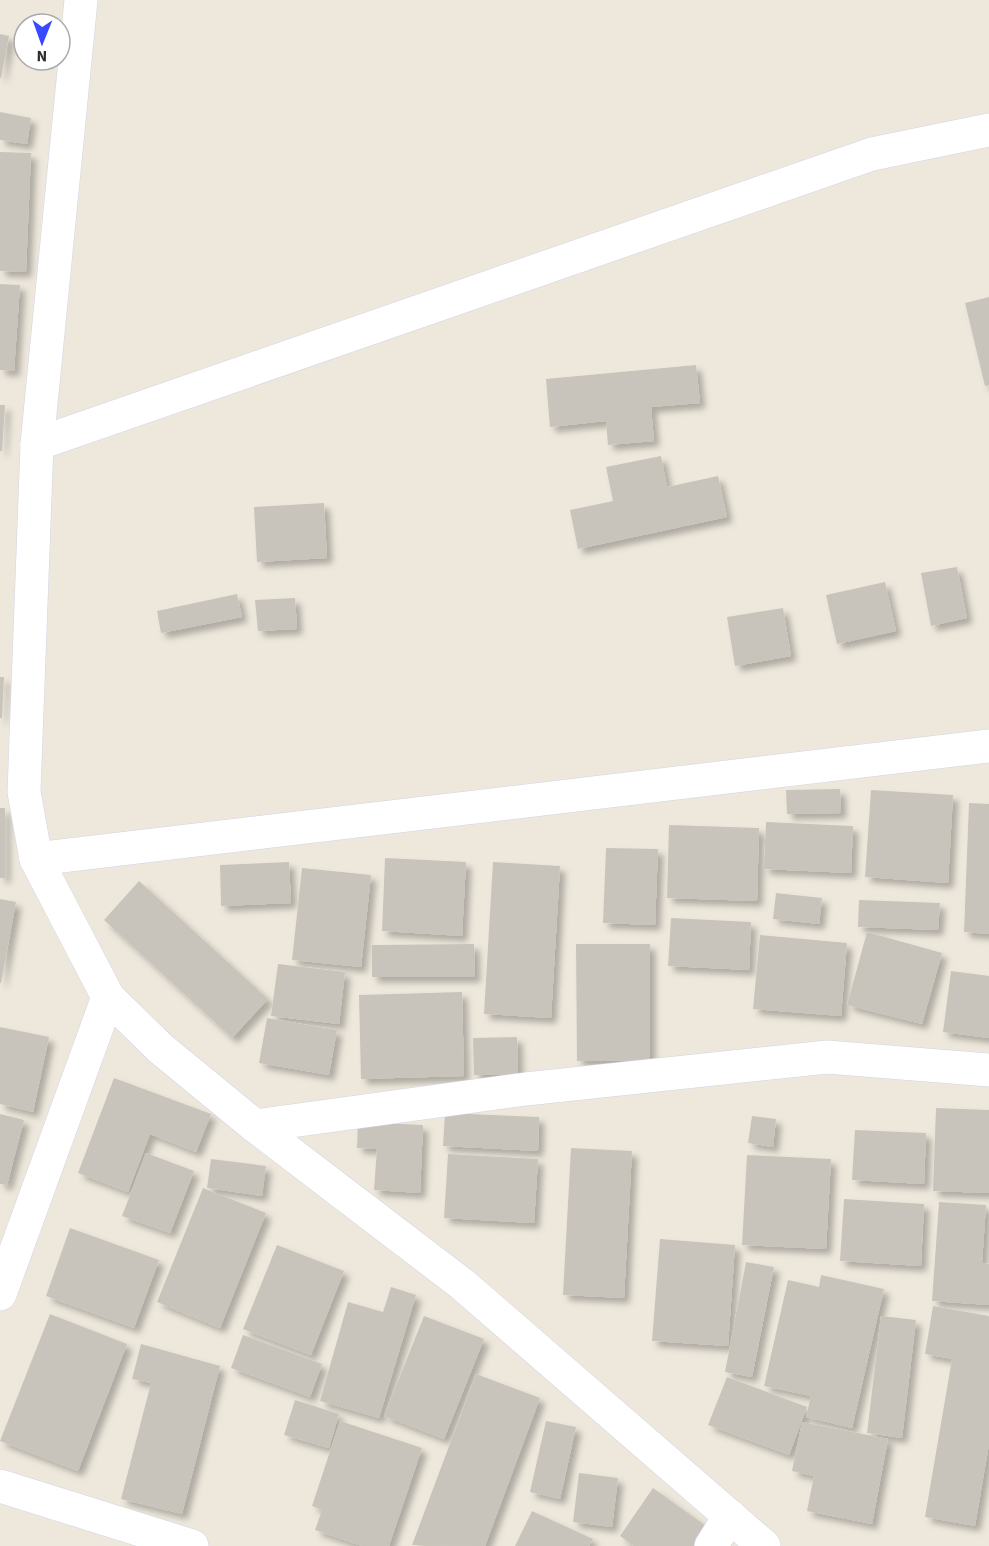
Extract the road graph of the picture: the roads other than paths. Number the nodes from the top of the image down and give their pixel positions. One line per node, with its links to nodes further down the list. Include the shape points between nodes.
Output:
1 (81, 0): 3 (street)
2 (989, 130): 3 (street, via 872,154)
3 (38, 444): 5 (street, via 24,792)
4 (989, 746): 5 (street)
5 (36, 859): 6 (street)
6 (108, 997): 8 (street, via 160,1048); 9 (street)
7 (989, 1070): 8 (street, via 826,1057 526,1089)
8 (255, 1126): 11 (street, via 462,1284)
9 (0, 1293)
10 (0, 1486): 12 (street)
11 (730, 1516): 13 (street); 14 (street)
12 (192, 1546)
13 (711, 1546)
14 (764, 1546)

